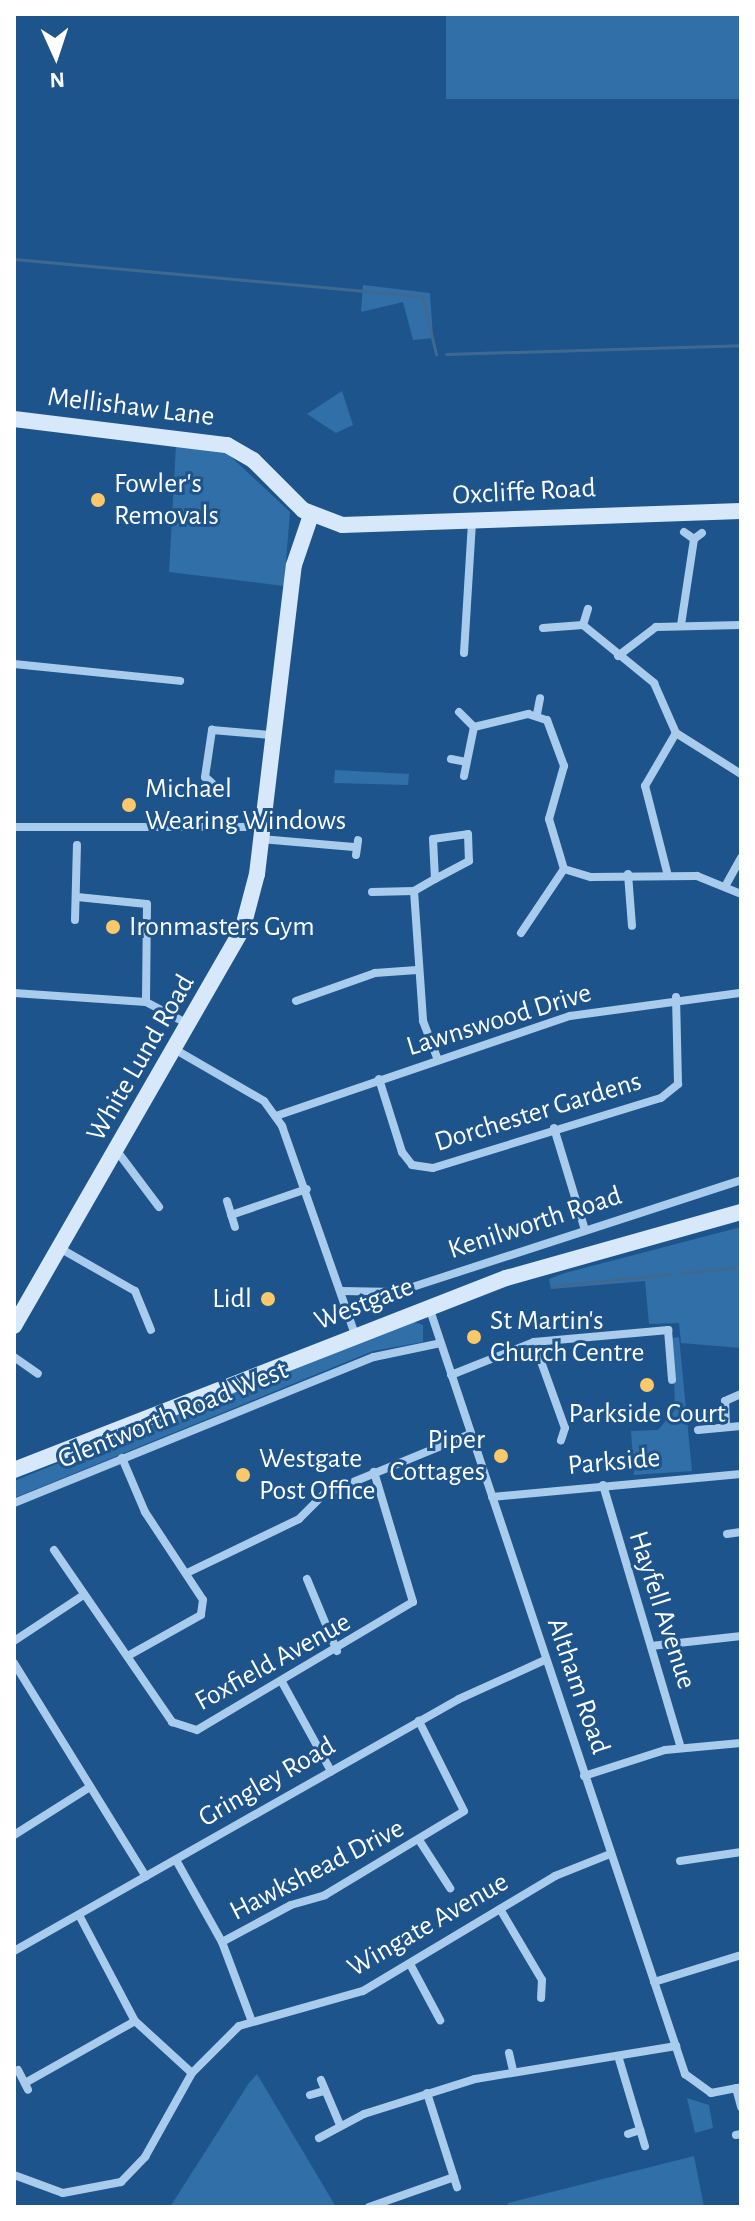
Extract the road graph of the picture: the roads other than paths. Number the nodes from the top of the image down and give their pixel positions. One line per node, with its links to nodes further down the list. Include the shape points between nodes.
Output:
1 (14, 419): 3 (street, Mellishaw Lane, via 227,445)
2 (741, 511): 4 (street, Oxcliffe Road)
3 (311, 515): 4 (street, Oxcliffe Road, via 389,526); 20 (street, White Lund Road, via 299,537)
4 (472, 520): 11 (street)
5 (684, 532): 8 (street, via 698,536)
6 (588, 609): 7 (street)
7 (583, 625): 10 (street); 12 (street)
8 (681, 625): 9 (street); 12 (street, via 644,632)
9 (741, 625)
10 (549, 631)
11 (464, 653)
12 (618, 656): 19 (street, via 654,683)
13 (14, 664): 14 (street)
14 (180, 681)
15 (540, 698): 17 (street)
16 (463, 712): 18 (street)
17 (537, 714): 18 (street); 31 (street, via 554,728 562,751 549,819)
18 (474, 727): 22 (street)
19 (676, 733): 23 (street); 32 (street, via 645,786)
20 (270, 735): 25 (street, via 212,730 205,777); 27 (street, White Lund Road)
21 (451, 759): 22 (street)
22 (466, 762): 24 (street)
23 (741, 774)
24 (464, 776)
25 (212, 783)
26 (14, 827): 27 (street)
27 (262, 833): 29 (street); 51 (street, White Lund Road, via 243,927)
28 (77, 845): 39 (street)
29 (356, 847)
30 (738, 859): 35 (street)
31 (564, 869): 33 (street); 42 (street)
32 (667, 872): 33 (street); 35 (street)
33 (628, 874): 41 (street)
34 (435, 879): 34 (street, via 433,839 468,834 469,861); 36 (street)
35 (727, 883): 38 (street)
36 (414, 891): 37 (street); 45 (street)
37 (372, 892)
38 (741, 894)
39 (77, 897): 40 (street); 50 (street, via 147,904)
40 (75, 920)
41 (634, 929)
42 (521, 933): 43 (street); 44 (street)
43 (510, 936)
44 (528, 942)
45 (417, 970): 49 (street, via 375,973); 53 (street)
46 (14, 993): 50 (street)
47 (741, 993): 48 (street, Lawnswood Drive)
48 (676, 997): 53 (street, Lawnswood Drive, via 570,1016); 56 (street, Dorchester Gardens, via 678,1084 661,1098)
49 (296, 1001)
50 (146, 1002): 51 (street)
51 (189, 1024): 52 (street, White Lund Road)
52 (176, 1050): 55 (street, via 264,1101); 57 (street, White Lund Road)
53 (438, 1060): 54 (street, Lawnswood Drive)
54 (379, 1079): 55 (street, Lawnswood Drive); 56 (street, Dorchester Gardens, via 412,1165 433,1168)
55 (276, 1116): 59 (street)
56 (554, 1128): 65 (street)
57 (117, 1151): 61 (street); 66 (street, White Lund Road)
58 (741, 1180): 65 (street, Kenilworth Road)
59 (307, 1189): 63 (street); 67 (street)
60 (227, 1201): 63 (street)
61 (161, 1202)
62 (741, 1212): 68 (street, Westgate, via 588,1251)
63 (231, 1215): 64 (street)
64 (235, 1227)
65 (584, 1227): 67 (street, Kenilworth Road, via 397,1292)
66 (63, 1250): 69 (street, White Lund Road); 70 (street, via 135,1291)
67 (341, 1291): 71 (street)
68 (428, 1307): 71 (street, Westgate); 73 (street, Altham Road)
69 (14, 1326)
70 (151, 1330)
71 (355, 1335): 85 (street, Westgate)
72 (534, 1342): 76 (street); 77 (street, via 668,1330); 83 (street, via 565,1428)
73 (441, 1343): 76 (street, Altham Road); 84 (street, Glentworth Road West, via 374,1357)
74 (14, 1357): 75 (street)
75 (38, 1374)
76 (451, 1375): 82 (street, Altham Road)
77 (672, 1380)
78 (741, 1394): 80 (street, via 725,1401)
79 (741, 1426): 80 (street)
80 (726, 1427): 81 (street)
81 (698, 1430)
82 (470, 1434): 86 (street); 89 (street, Altham Road)
83 (561, 1440)
84 (122, 1458): 90 (street, Glentworth Road West); 94 (street, via 145,1512)
85 (14, 1470)
86 (374, 1472): 94 (street); 100 (street, Foxfield Avenue, via 413,1602)
87 (741, 1474): 88 (street, Parkside)
88 (603, 1485): 89 (street, Parkside); 99 (street, Hayfell Avenue)
89 (492, 1497): 102 (street, Altham Road)
90 (14, 1503)
91 (741, 1532): 92 (street)
92 (727, 1534)
93 (54, 1550): 96 (street, Foxfield Avenue)
94 (189, 1572): 101 (street, via 201,1615)
95 (307, 1579): 100 (street)
96 (82, 1596): 98 (street); 101 (street, Foxfield Avenue)
97 (741, 1636): 99 (street)
98 (14, 1641)
99 (651, 1646): 107 (street, Hayfell Avenue)
100 (337, 1651): 104 (street, Foxfield Avenue)
101 (128, 1656): 104 (street, Foxfield Avenue, via 180,1731 197,1730)
102 (545, 1660): 105 (street, Gringley Road); 109 (street, Altham Road)
103 (14, 1663): 110 (street)
104 (282, 1682): 108 (street)
105 (419, 1721): 108 (street, Gringley Road); 112 (street, Hawkshead Drive, via 465,1802 456,1818)
106 (741, 1743): 107 (street)
107 (681, 1748): 109 (street)
108 (331, 1771): 115 (street, Gringley Road)
109 (584, 1776): 114 (street, Altham Road)
110 (90, 1787): 111 (street); 117 (street)
111 (14, 1835)
112 (421, 1843): 118 (street); 121 (street, Hawkshead Drive)
113 (741, 1852): 116 (street)
114 (610, 1854): 119 (street, Wingate Avenue); 126 (street, Altham Road)
115 (176, 1860): 117 (street, Gringley Road); 121 (street)
116 (680, 1861)
117 (146, 1877): 120 (street, Gringley Road)
118 (450, 1888)
119 (500, 1909): 125 (street, Wingate Avenue); 127 (street, via 542,1980)
120 (79, 1915): 123 (street, Gringley Road); 130 (street)
121 (222, 1942): 128 (street)
122 (741, 1944): 124 (street)
123 (14, 1951)
124 (741, 1954): 126 (street)
125 (410, 1964): 128 (street, Wingate Avenue, via 346,1999); 129 (street)
126 (654, 1982): 131 (street, Altham Road)
127 (541, 1998)
128 (251, 2019): 136 (street)
129 (440, 2020)
130 (135, 2021): 134 (street, via 27,2087); 136 (street)
131 (676, 2046): 133 (street); 138 (street, Altham Road, via 688,2079 711,2093)
132 (509, 2053): 135 (street)
133 (619, 2059): 135 (street); 144 (street)
134 (18, 2070)
135 (513, 2070): 140 (street)
136 (192, 2073): 148 (street, via 145,2157 121,2182 63,2193)
137 (321, 2080): 139 (street)
138 (738, 2087): 142 (street)
139 (324, 2091): 141 (street); 143 (street)
140 (427, 2093): 143 (street); 149 (street)
141 (310, 2095)
142 (741, 2107)
143 (340, 2125): 146 (street)
144 (640, 2130): 145 (street); 147 (street)
145 (628, 2134)
146 (319, 2138)
147 (645, 2146)
148 (14, 2175)
149 (454, 2177): 150 (street); 151 (street)
150 (457, 2187)
151 (384, 2203): 152 (street)
152 (369, 2207)

